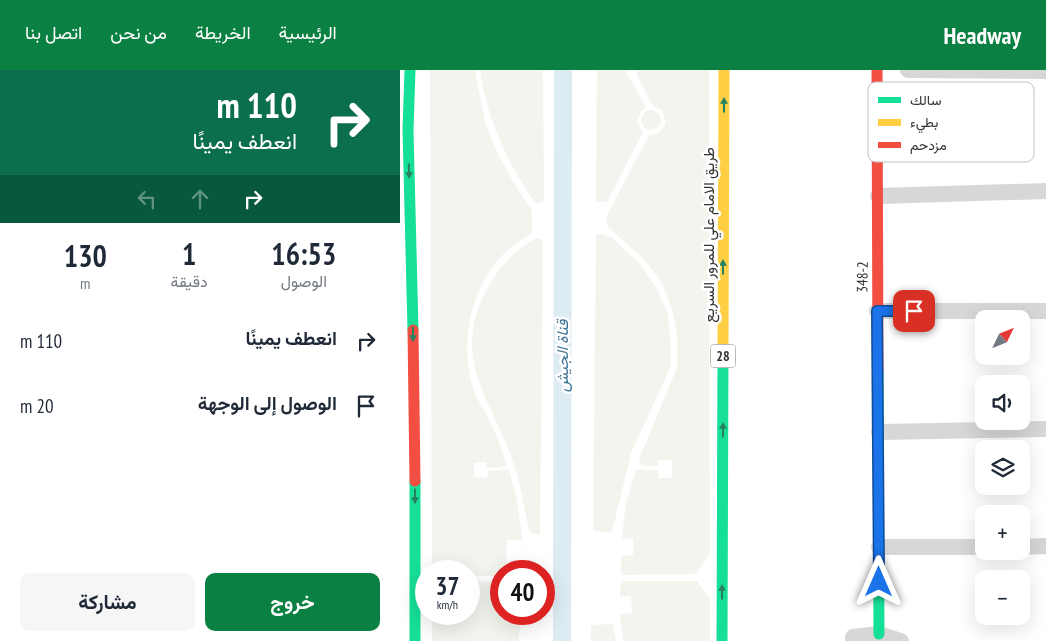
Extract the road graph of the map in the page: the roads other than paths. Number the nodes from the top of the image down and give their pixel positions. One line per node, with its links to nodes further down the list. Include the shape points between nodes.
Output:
1 (410, 70): 6 (main road)
2 (724, 70): 20 (main road, طريق الامام علي للمرور السريع / 28, one-way to 2)
3 (908, 70): 4 (street)
4 (1046, 70)
5 (400, 110): 6 (main road)
6 (408, 130): 19 (main road, one-way to 19, via 415,392)
7 (878, 162): 9 (main road, 348-2)
8 (1046, 191): 9 (street)
9 (878, 196): 10 (main road, 348-2)
10 (877, 311): 11 (street); 13 (main road, 348-2)
11 (1046, 311)
12 (1046, 429): 13 (street)
13 (879, 432): 16 (main road, 348-2)
14 (1030, 546): 15 (street)
15 (1046, 546)
16 (878, 547): 17 (street); 18 (main road, 348-2)
17 (975, 547)
18 (879, 634): 21 (street, via 853,637); 22 (street)
19 (415, 641)
20 (722, 641)
21 (852, 641)
22 (901, 641)

